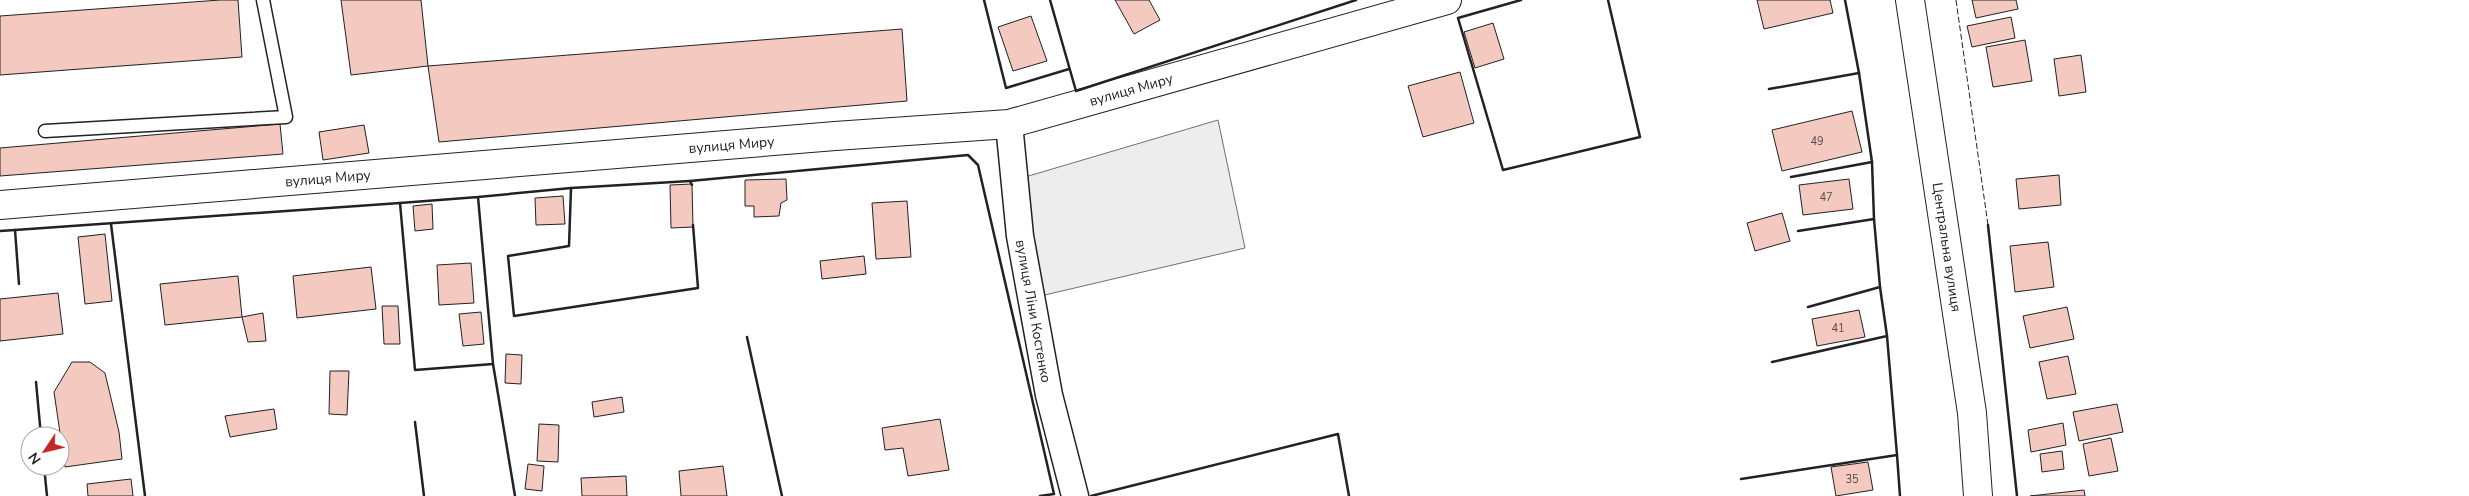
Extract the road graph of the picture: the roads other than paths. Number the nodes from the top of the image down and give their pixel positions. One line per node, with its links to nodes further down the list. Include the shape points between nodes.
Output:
1 (263, 0): 5 (lane, via 286,117)
2 (1447, 0): 4 (street, вулиця Миру)
3 (1910, 0): 8 (street, Центральна вулиця, via 1972,412)
4 (1009, 124): 6 (street, вулиця Миру); 7 (street, вулиця Ліни Костенко, via 1020,236 1049,395)
5 (45, 131)
6 (0, 205)
7 (1076, 496)
8 (1978, 496)

